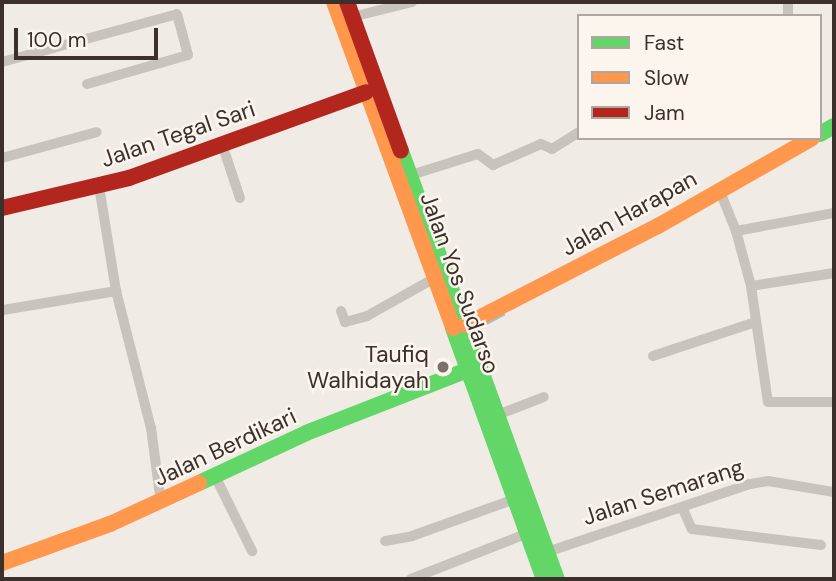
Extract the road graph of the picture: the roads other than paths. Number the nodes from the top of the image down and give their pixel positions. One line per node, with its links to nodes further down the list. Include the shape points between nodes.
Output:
1 (334, 2): 6 (street, Jalan Yos Sudarso)
2 (412, 2): 3 (street)
3 (350, 9): 12 (street, Jalan Yos Sudarso)
4 (2, 62): 5 (street, via 177,13 188,55)
5 (87, 84)
6 (366, 92): 10 (street, Jalan Tegal Sari); 20 (street, Jalan Yos Sudarso)
7 (97, 132): 11 (street)
8 (577, 133): 12 (street, via 552,149 541,144 493,165 478,155)
9 (808, 140): 14 (street, Jalan Harapan)
10 (222, 144): 13 (street, Jalan Tegal Sari); 15 (street)
11 (2, 158)
12 (411, 175): 26 (street, Jalan Yos Sudarso)
13 (99, 186): 16 (street, Jalan Tegal Sari); 22 (street)
14 (719, 191): 18 (street); 26 (street, Jalan Harapan)
15 (240, 198)
16 (2, 208)
17 (834, 213): 18 (street)
18 (736, 231): 21 (street)
19 (834, 273): 21 (street)
20 (435, 278): 24 (street, via 367,316 345,322); 28 (street, Jalan Yos Sudarso)
21 (751, 286): 25 (street)
22 (117, 291): 23 (street); 36 (street, via 151,428)
23 (2, 310)
24 (341, 311)
25 (756, 322): 27 (street); 30 (street, via 768,402)
26 (465, 325): 31 (street, Jalan Yos Sudarso)
27 (653, 356)
28 (468, 370): 32 (street, Jalan Yos Sudarso); 33 (street, Jalan Berdikari, via 306,433)
29 (544, 397): 31 (street)
30 (834, 402)
31 (497, 415): 32 (street, Jalan Yos Sudarso)
32 (502, 444): 35 (street, Jalan Yos Sudarso); 42 (street, Jalan Yos Sudarso)
33 (215, 476): 36 (street, Jalan Berdikari); 41 (street)
34 (834, 492): 37 (street, Jalan Semarang, via 768,481)
35 (515, 499): 38 (street, Jalan Yos Sudarso); 39 (street, via 412,536)
36 (161, 503): 43 (street, Jalan Berdikari)
37 (682, 507): 40 (street, via 688,523 697,530); 42 (street, Jalan Semarang)
38 (528, 533): 44 (street); 45 (street, Jalan Yos Sudarso)
39 (385, 541)
40 (821, 545)
41 (252, 551)
42 (547, 552): 46 (street, Jalan Yos Sudarso)
43 (2, 564)
44 (411, 579)
45 (544, 579)
46 (557, 579)

